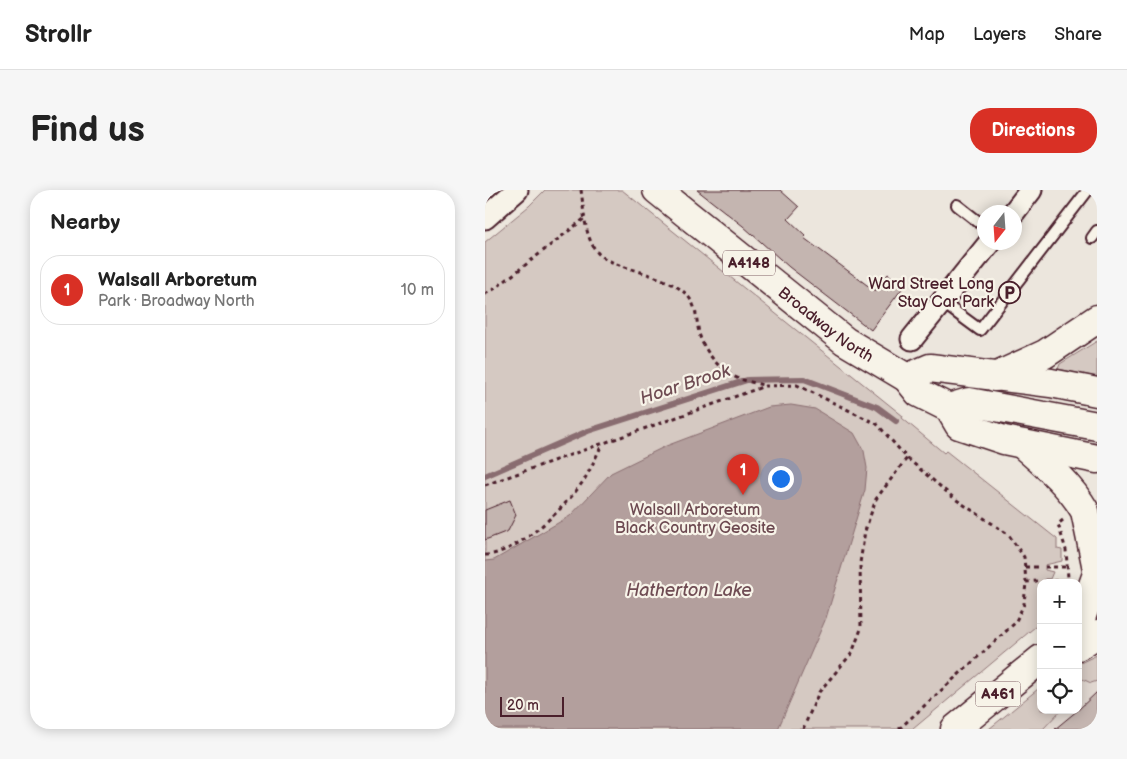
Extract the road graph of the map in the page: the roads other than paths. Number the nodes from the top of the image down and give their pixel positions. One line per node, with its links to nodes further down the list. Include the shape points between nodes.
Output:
1 (517, 190): 7 (street)
2 (657, 190): 14 (main road, Broadway North / A4148, via 845,341)
3 (1031, 190): 6 (street)
4 (1089, 190): 10 (lane, via 980,330)
5 (957, 205): 8 (lane)
6 (1019, 205)
7 (485, 218)
8 (977, 221)
9 (984, 250): 10 (street)
10 (942, 302): 12 (street)
11 (1097, 319): 13 (main road, via 1045,354)
12 (912, 339)
13 (995, 377): 14 (main road, via 930,368); 15 (main road)
14 (907, 378): 16 (main road, Broadway North / A4148, via 919,393)
15 (1097, 392)
16 (949, 408): 17 (main road, via 969,402); 18 (main road, Broadway North / A4148, via 959,425)
17 (1097, 426)
18 (1022, 444): 19 (main road, Broadway North / A4148); 20 (main road, via 1081,503)
19 (1097, 459)
20 (1097, 568)
21 (1097, 574): 22 (main road)
22 (1088, 621): 23 (main road)
23 (1082, 636)
24 (1037, 661): 25 (main road, A461)
25 (955, 729)

